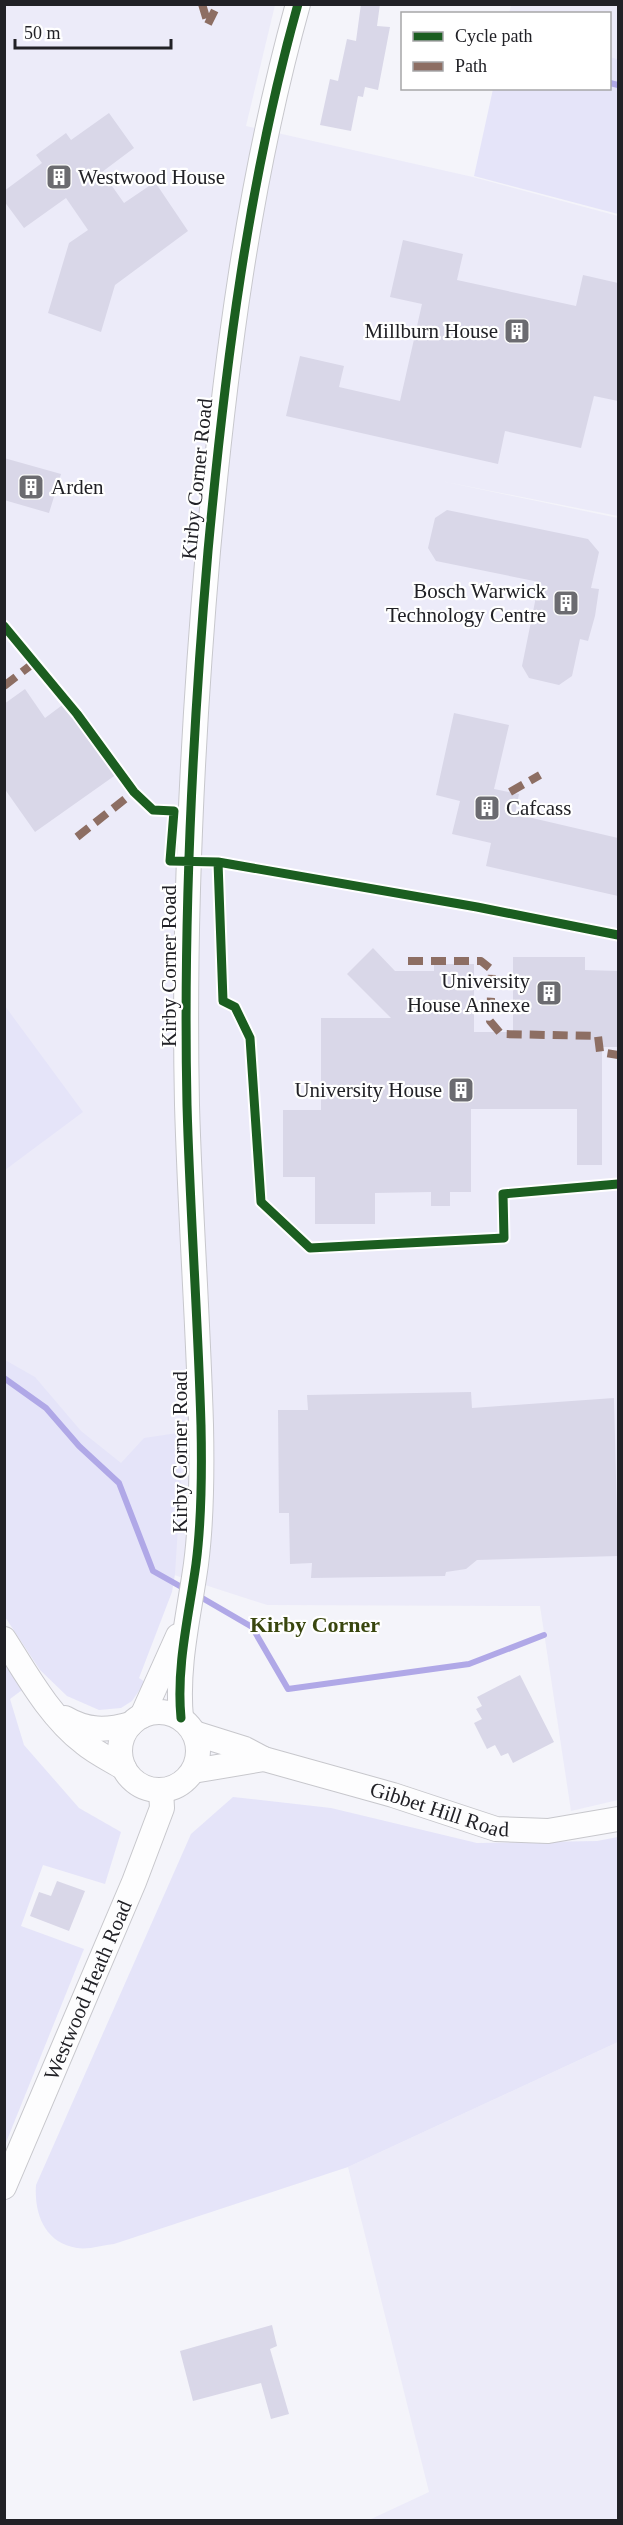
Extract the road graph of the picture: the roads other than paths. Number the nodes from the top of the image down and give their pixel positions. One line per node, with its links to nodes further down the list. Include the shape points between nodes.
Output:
1 (298, 4): 2 (street, Kirby Corner Road, via 254,192 235,310 219,426 192,753 187,1106 201,1514)
2 (186, 1616): 5 (street, Kirby Corner Road); 6 (street, Kirby Corner Road, via 181,1656)
3 (4, 1639): 4 (street)
4 (55, 1712): 5 (street, via 93,1729 110,1730); 8 (street, via 85,1744)
5 (136, 1720): 6 (street, via 153,1712 169,1713); 8 (street, via 120,1745)
6 (188, 1726): 7 (street, Gibbet Hill Road); 9 (street, via 198,1757)
7 (264, 1759): 9 (street, Gibbet Hill Road); 11 (street, Gibbet Hill Road, via 393,1795 496,1830 548,1831)
8 (124, 1767): 10 (street, via 136,1783)
9 (193, 1771): 10 (street, via 184,1781)
10 (161, 1790): 12 (street, Westwood Heath Road, via 162,1808 134,1882)
11 (618, 1819)
12 (4, 2187)

